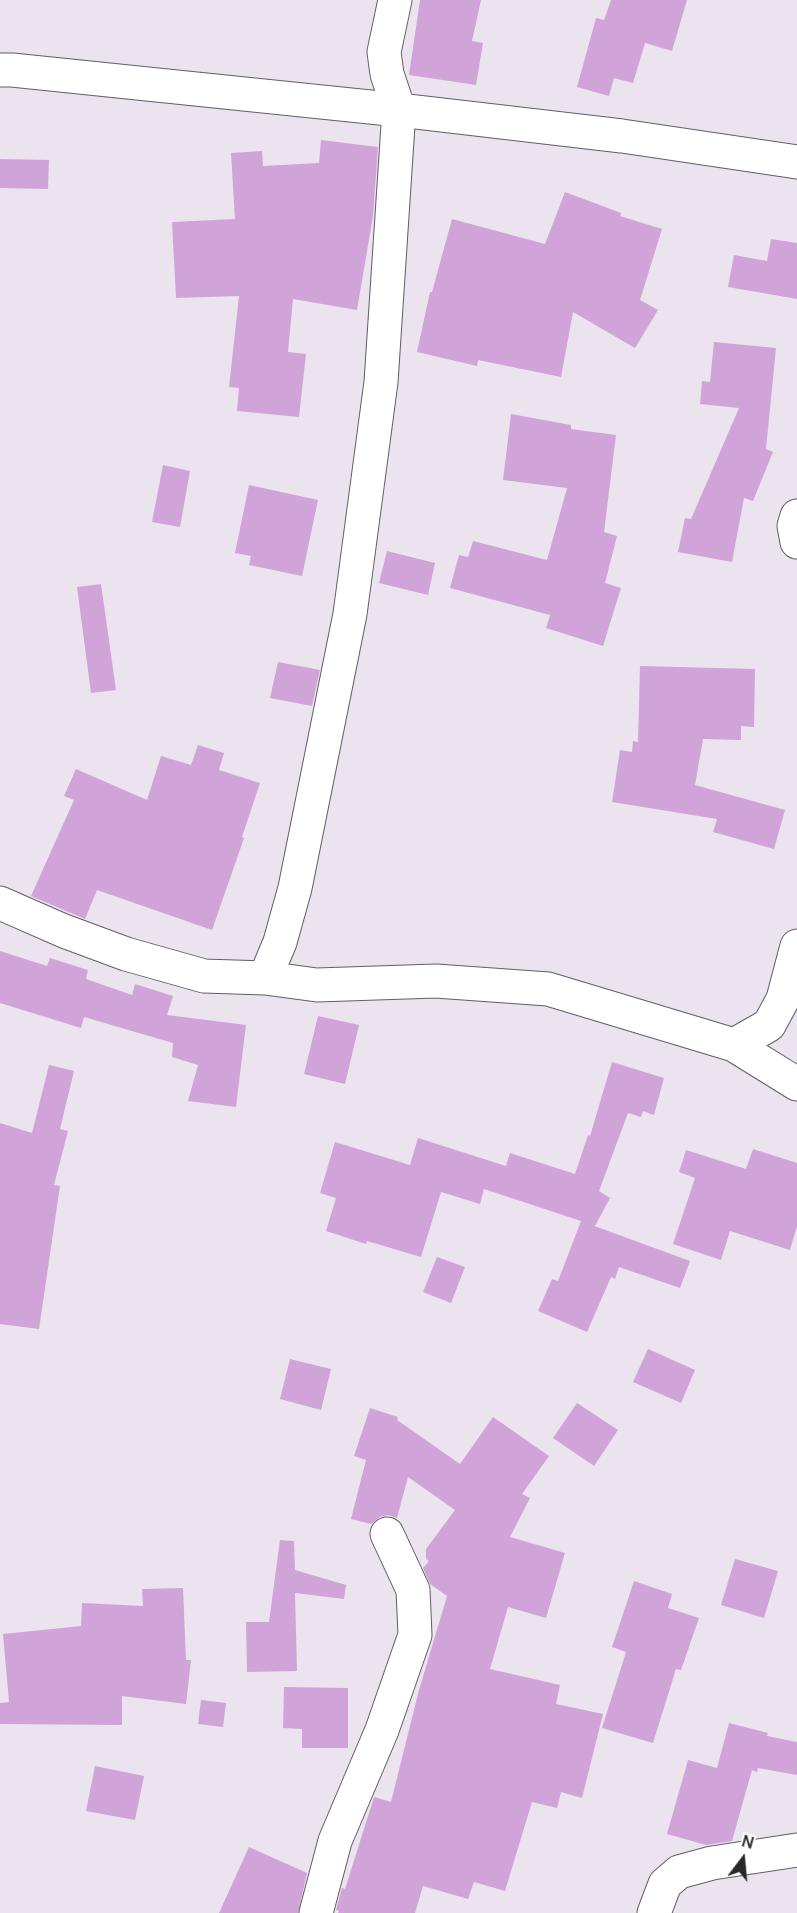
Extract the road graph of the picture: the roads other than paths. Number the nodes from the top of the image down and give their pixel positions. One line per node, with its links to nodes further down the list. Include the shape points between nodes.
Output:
1 (395, 0): 3 (street, via 384,52)
2 (0, 70): 3 (street)
3 (399, 110): 4 (street, via 622,136); 9 (street, via 381,382 350,614 295,888)
4 (797, 162)
5 (797, 516): 6 (street)
6 (797, 542)
7 (0, 903): 9 (street, via 126,954 204,976)
8 (797, 946): 10 (street, via 783,999 769,1024)
9 (265, 978): 10 (street, via 317,985 436,981 548,989)
10 (734, 1045): 11 (street)
11 (797, 1084)
12 (387, 1534): 14 (street, via 413,1590 415,1635 382,1730 335,1841)
13 (797, 1850): 15 (street, via 679,1872 665,1884)
14 (316, 1913)
15 (654, 1913)

